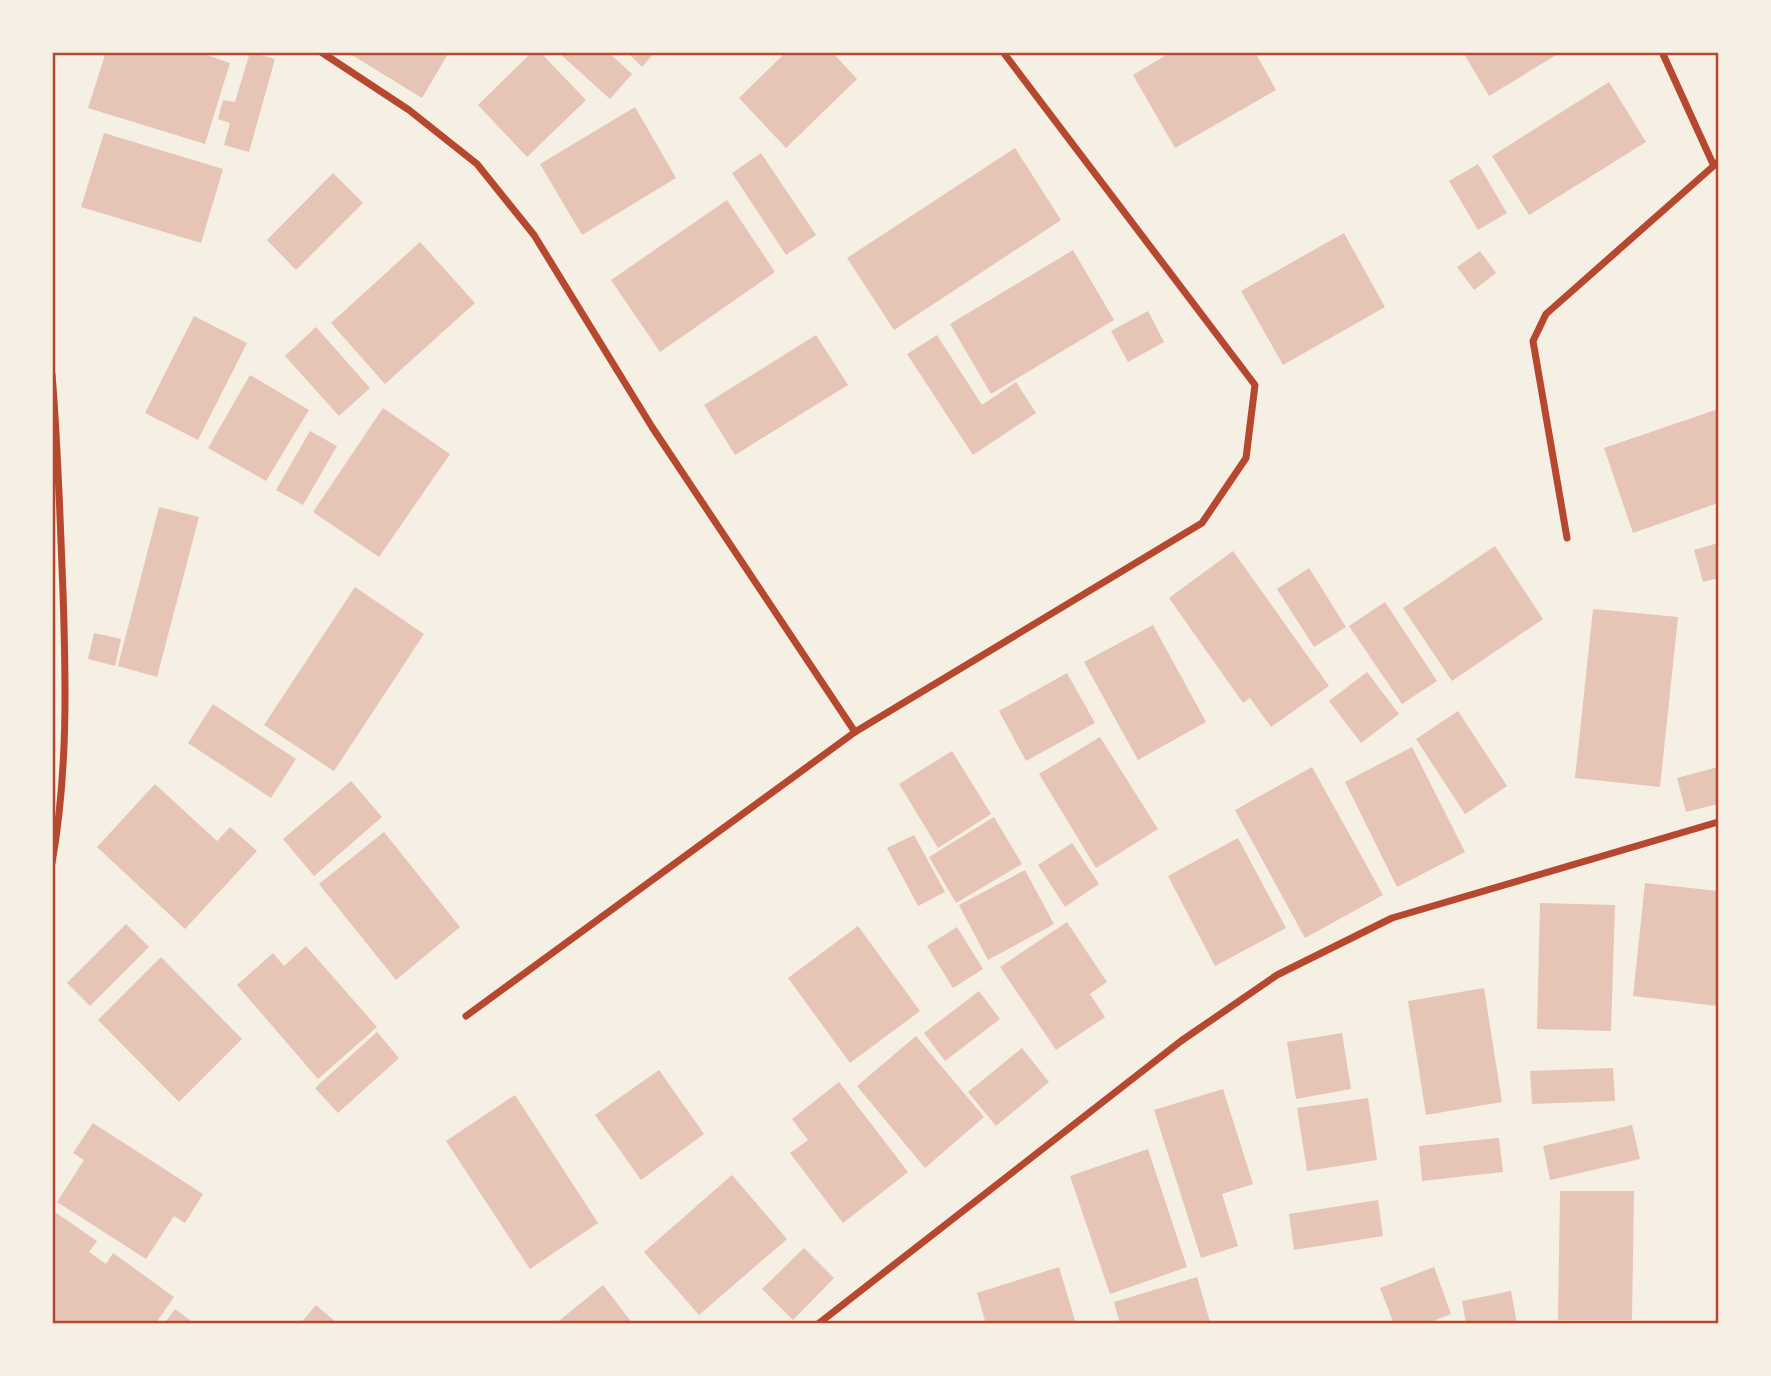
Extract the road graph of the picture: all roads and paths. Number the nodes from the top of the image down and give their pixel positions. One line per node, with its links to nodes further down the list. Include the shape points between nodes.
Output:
1 (321, 52): 8 (street, via 409,110 477,164 534,235 652,427)
2 (1003, 52): 8 (street, via 1255,385 1246,458 1202,523)
3 (1662, 52): 4 (street)
4 (1716, 163): 7 (street, via 1546,314 1533,341)
5 (52, 373): 6 (street)
6 (55, 443): 10 (street, via 66,711 63,803)
7 (1567, 538)
8 (855, 732): 11 (street)
9 (1718, 822): 12 (street, via 1392,918 1277,975 1181,1041)
10 (52, 863)
11 (466, 1016)
12 (818, 1324)

